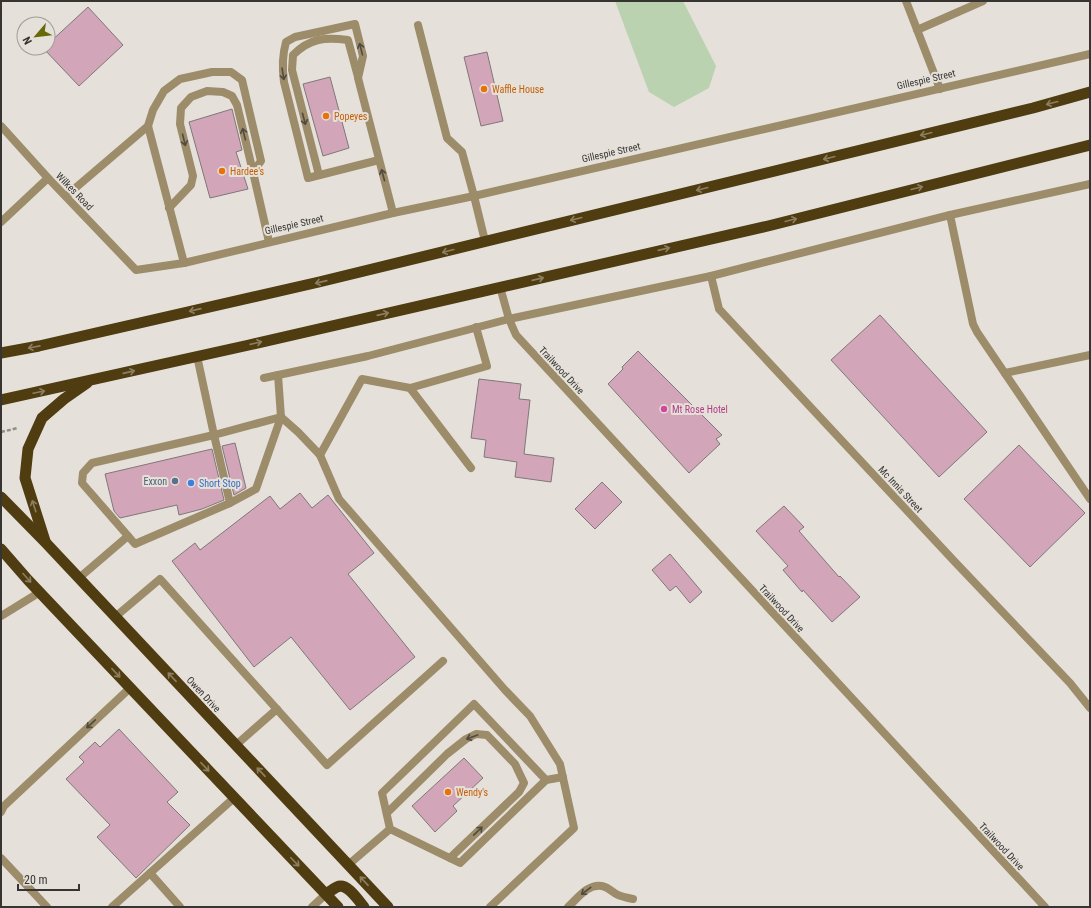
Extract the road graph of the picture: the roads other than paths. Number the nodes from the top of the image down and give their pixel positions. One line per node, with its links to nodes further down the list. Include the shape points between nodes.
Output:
1 (906, 1): 4 (street)
2 (984, 1): 4 (street)
3 (418, 25): 18 (street, via 447,138 462,152)
4 (917, 30): 7 (street)
5 (1090, 54): 7 (street, Gillespie Street)
6 (358, 78): 12 (street); 14 (street, one-way to 14, via 348,40 312,40 293,55 292,70); 14 (street, one-way to 14, via 363,56 355,24 295,37 286,42 282,67 284,82 308,178)
7 (940, 89): 18 (street, Gillespie Street)
8 (1090, 92): 23 (highway, one-way to 23, via 1026,110)
9 (1, 126): 15 (street, Wilkes Road)
10 (148, 126): 13 (street, via 153,110 164,91 180,79 212,72 231,72 242,80 261,161); 17 (street); 19 (street)
11 (1090, 145): 28 (highway, one-way to 11, via 768,226)
12 (379, 160): 14 (street); 20 (street, one-way to 12)
13 (254, 172): 19 (street, one-way to 19, via 237,105 232,96 223,92 207,91 191,97 181,108 180,124 193,176 191,185); 24 (street)
14 (319, 176)
15 (48, 178): 17 (street, Wilkes Road); 22 (street)
16 (1090, 184): 21 (street)
17 (66, 196): 26 (street, Wilkes Road)
18 (474, 196): 20 (street, Gillespie Street); 23 (street)
19 (169, 208): 25 (street)
20 (393, 212): 24 (street, Gillespie Street)
21 (950, 215): 27 (street); 34 (street, via 973,324)
22 (1, 222)
23 (485, 241): 31 (highway, one-way to 31, via 319,282)
24 (269, 242): 25 (street, Gillespie Street)
25 (184, 263): 26 (street, Gillespie Street)
26 (136, 270)
27 (711, 276): 29 (street); 56 (street, Mc Innis Street, via 720,309 1070,683)
28 (500, 288): 29 (street, Trailwood Drive); 33 (highway, one-way to 28)
29 (509, 320): 30 (street); 80 (street, Trailwood Drive, via 516,335)
30 (476, 327): 35 (street, via 368,356); 38 (street, via 487,366)
31 (1, 353)
32 (1090, 355): 34 (street)
33 (197, 356): 37 (highway, one-way to 33); 41 (street)
34 (1005, 373): 45 (street)
35 (278, 375): 36 (street); 40 (street)
36 (264, 378)
37 (91, 380): 39 (highway, one-way to 37); 48 (highway, one-way to 37, via 25,478 28,449 42,418)
38 (410, 388): 42 (street, via 362,379); 43 (street)
39 (1, 400)
40 (281, 417): 41 (street); 42 (street); 46 (street, via 256,489)
41 (214, 435): 46 (street); 47 (street, via 92,462 83,473 82,483)
42 (320, 455): 59 (street, via 339,499 530,716 560,764)
43 (471, 468)
44 (1, 498): 48 (highway, Owen Drive)
45 (1090, 500)
46 (230, 503): 47 (street, via 135,544)
47 (128, 536): 50 (street)
48 (46, 543): 50 (highway, Owen Drive)
49 (1, 549): 51 (highway, one-way to 51)
50 (79, 578): 53 (highway, Owen Drive)
51 (40, 592): 52 (street); 55 (highway, one-way to 55)
52 (1, 616)
53 (115, 617): 57 (street, via 160,579); 58 (highway, Owen Drive, one-way to 53)
54 (443, 660): 57 (street, via 327,765)
55 (130, 688): 61 (highway, one-way to 61); 62 (street, one-way to 62, via 4,806)
56 (1090, 708)
57 (277, 709): 58 (street)
58 (236, 745): 67 (highway, Owen Drive, one-way to 58)
59 (563, 777): 60 (street); 78 (street, via 574,828)
60 (546, 780): 63 (street, via 474,704 382,793); 65 (street, via 460,863)
61 (234, 798): 68 (street); 69 (highway, one-way to 69)
62 (1, 812)
63 (386, 813): 64 (street); 65 (street, one-way to 63, via 519,792 524,783 515,764 487,735 476,734 466,739)
64 (390, 829): 65 (street); 67 (street)
65 (450, 858)
66 (2, 859): 71 (street)
67 (348, 865): 77 (highway, Owen Drive, one-way to 67)
68 (150, 873): 72 (street); 73 (street)
69 (326, 894): 74 (street); 75 (highway); 76 (highway, via 338,886 343,886)
70 (633, 899): 79 (street, one-way to 79, via 601,886 593,886)
71 (48, 907)
72 (112, 907)
73 (180, 907)
74 (312, 907)
75 (338, 907)
76 (364, 907)
77 (388, 907)
78 (490, 907)
79 (568, 907)
80 (1045, 907)

